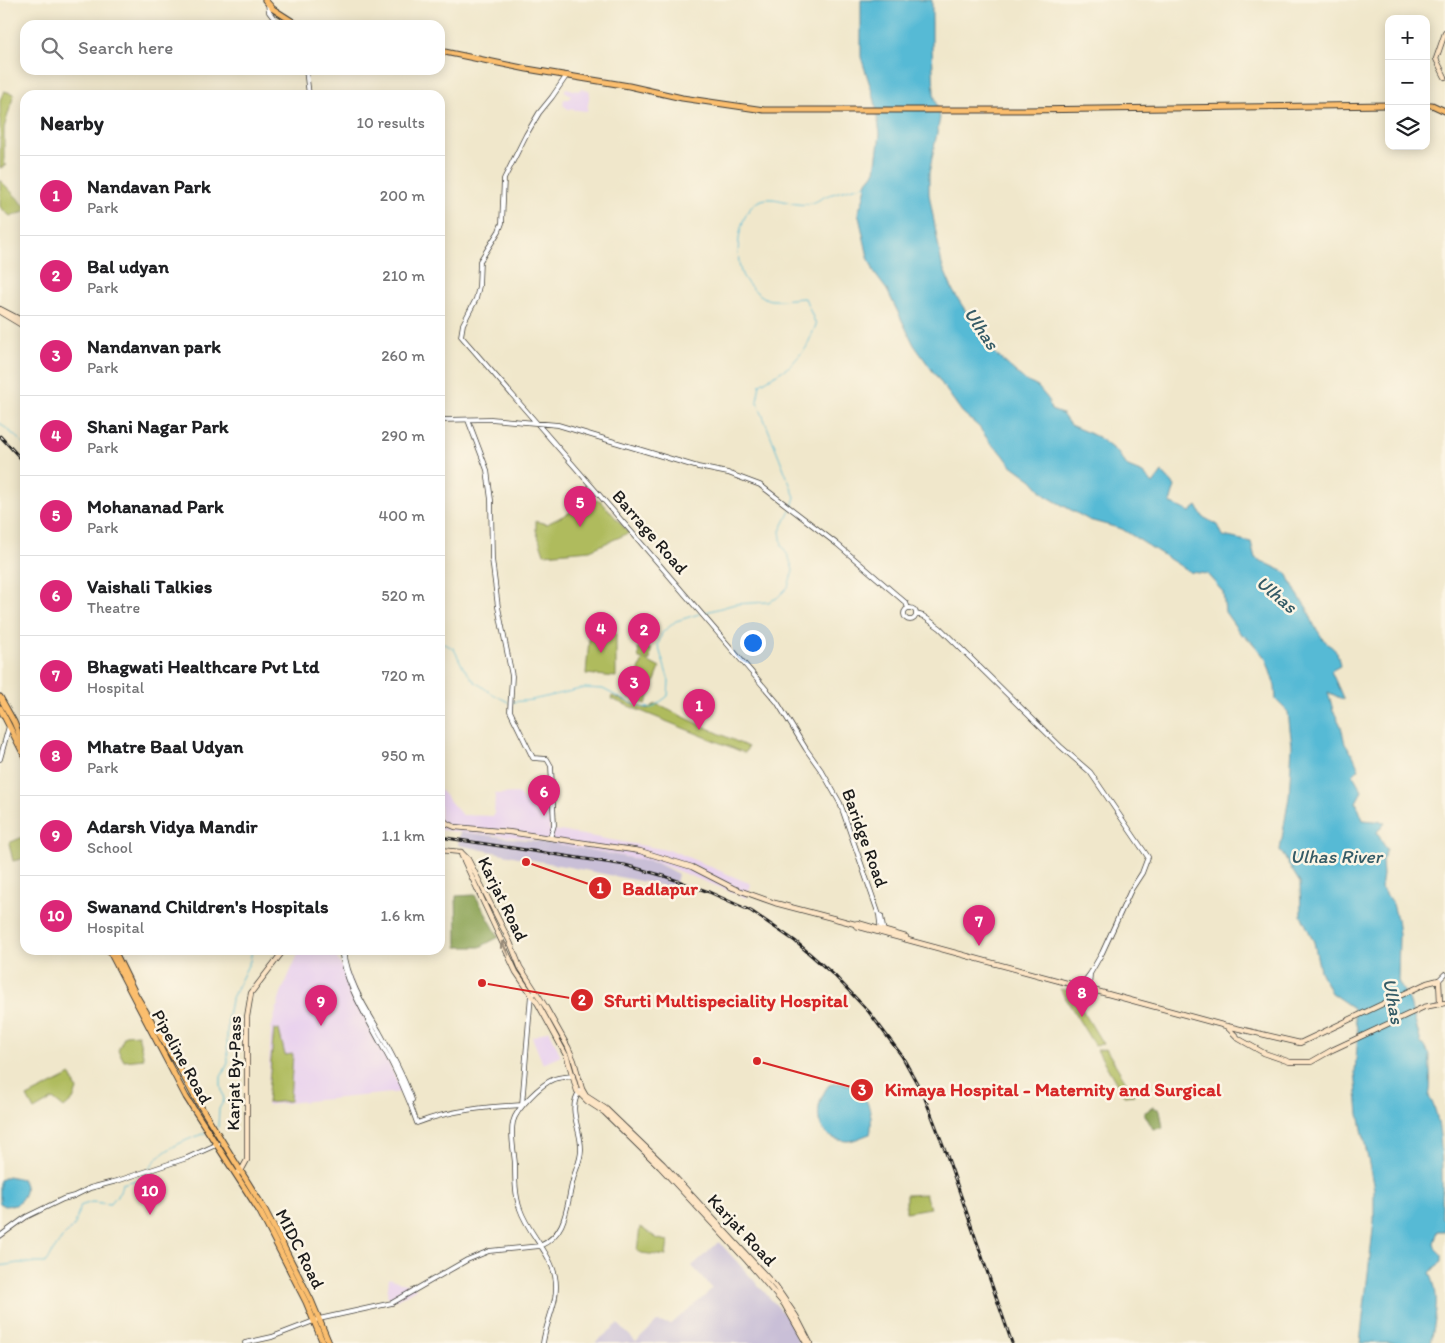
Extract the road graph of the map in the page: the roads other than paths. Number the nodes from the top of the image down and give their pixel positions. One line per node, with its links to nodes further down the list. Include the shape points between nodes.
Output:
1 (266, 2): 2 (street); 3 (main road)
2 (275, 20)
3 (291, 20)
4 (1445, 33): 8 (main road, via 1436,59)
5 (445, 52): 7 (main road)
6 (307, 75): 9 (street)
7 (567, 75): 10 (main road, via 682,98 764,110); 19 (street, Barrage Road, via 527,133 504,179 502,223 480,261 476,298 463,324 461,336)
8 (1445, 77)
9 (308, 90)
10 (1385, 105)
11 (1430, 105): 12 (main road)
12 (1445, 111)
13 (0, 311): 14 (main road)
14 (7, 314): 15 (main road); 16 (main road)
15 (20, 320)
16 (20, 323)
17 (445, 420): 18 (street)
18 (468, 420): 19 (street); 30 (street, via 487,470 492,559 512,676 510,711 533,758 547,759 551,766 554,825)
19 (538, 423): 20 (street, via 558,425 748,479 837,544); 27 (street, Barrage Road, via 777,702)
20 (908, 608): 21 (street); 21 (street, via 904,613 906,619 912,619)
21 (916, 614): 37 (street, via 940,628 1090,772 1148,857)
22 (0, 697): 25 (main road)
23 (0, 708): 24 (main road)
24 (9, 726): 26 (main road); 28 (street)
25 (20, 736)
26 (20, 747)
27 (806, 747): 32 (street, Baridge Road, via 840,803)
28 (0, 759)
29 (445, 821): 30 (main road, via 455,827)
30 (550, 838): 32 (main road, via 640,851 692,867 733,888 775,903)
31 (445, 850): 42 (main road, Karjat Road, via 461,852 468,858)
32 (882, 931): 40 (main road)
33 (112, 955): 49 (main road, Pipeline Road, via 186,1097)
34 (116, 955): 48 (main road, Pipeline Road, via 136,995)
35 (280, 955): 50 (main road, Karjat By-Pass, via 251,994 247,1017 246,1160)
36 (344, 955): 47 (street, via 360,999 403,1077 418,1123 460,1112)
37 (1090, 974): 40 (street); 41 (street)
38 (1445, 974): 39 (street)
39 (1438, 980): 43 (main road); 44 (main road, via 1300,1043)
40 (1081, 986): 41 (main road)
41 (1089, 988): 44 (main road)
42 (533, 993): 45 (main road, Karjat Road, via 567,1057); 46 (main road, Karjat Road, via 545,1006 568,1047); 47 (street)
43 (1442, 1003): 44 (main road, via 1424,1007 1311,1062 1290,1062 1264,1053 1239,1039)
44 (1226, 1026)
45 (573, 1076): 46 (main road, Karjat Road); 47 (street, via 547,1082)
46 (580, 1091): 51 (main road, Karjat Road, via 606,1109); 53 (street, via 574,1099 574,1111 581,1149 580,1162 558,1234)
47 (522, 1105): 53 (street, via 516,1113 512,1131 516,1196 519,1209)
48 (223, 1141): 49 (street); 50 (main road, Pipeline Road)
49 (216, 1145): 50 (main road, Pipeline Road); 52 (street, via 187,1158 90,1188 26,1217)
50 (238, 1172): 54 (main road, MIDC Road, via 264,1210)
51 (691, 1197): 59 (main road, Karjat Road, via 778,1296); 60 (main road, Karjat Road, via 776,1287)
52 (0, 1236)
53 (540, 1246): 54 (street, via 489,1251 392,1303); 58 (street, via 551,1263 556,1293)
54 (317, 1320): 55 (street, via 272,1337); 56 (main road, MIDC Road); 57 (main road, MIDC Road)
55 (244, 1343)
56 (323, 1343)
57 (328, 1343)
58 (543, 1343)
59 (806, 1343)
60 (810, 1343)

